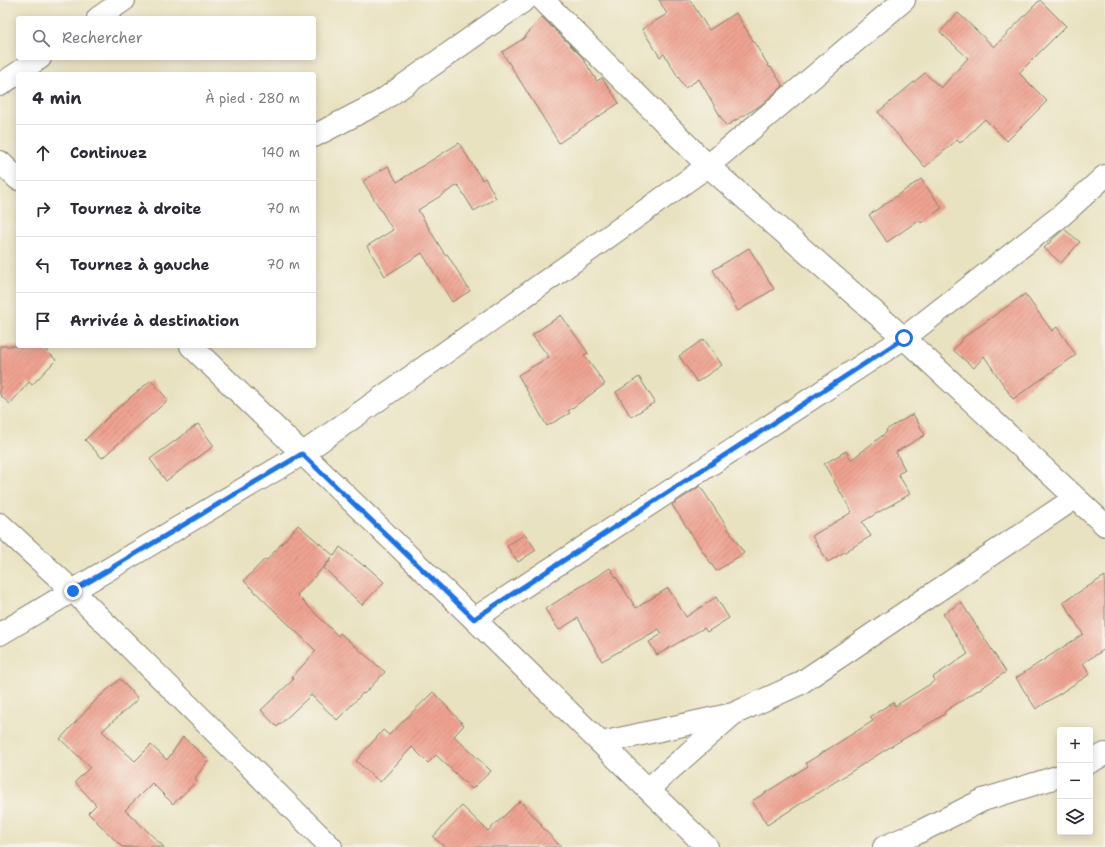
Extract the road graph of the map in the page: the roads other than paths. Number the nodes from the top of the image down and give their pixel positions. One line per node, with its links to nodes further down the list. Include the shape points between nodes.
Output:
1 (124, 0): 5 (street)
2 (525, 0): 10 (street, via 380,102)
3 (543, 0): 12 (street)
4 (904, 0): 12 (street)
5 (101, 16)
6 (37, 60): 7 (street)
7 (20, 72)
8 (16, 75): 9 (street)
9 (0, 86)
10 (316, 135)
11 (0, 162): 14 (street)
12 (708, 166): 15 (street); 17 (street)
13 (1105, 176): 15 (street, via 1062,215)
14 (16, 177)
15 (904, 338): 18 (street); 22 (street)
16 (193, 348): 17 (street)
17 (302, 454): 21 (street); 22 (street)
18 (1075, 498): 20 (street); 24 (street, via 799,684)
19 (0, 524): 21 (street)
20 (1105, 525)
21 (73, 591): 23 (street); 31 (street)
22 (474, 619): 25 (street)
23 (0, 634)
24 (733, 714): 25 (street); 29 (street)
25 (601, 743): 29 (street)
26 (1105, 754): 27 (street)
27 (1093, 760)
28 (1057, 777): 32 (street, via 983,800)
29 (648, 789): 30 (street)
30 (709, 845)
31 (331, 847)
32 (884, 847)

